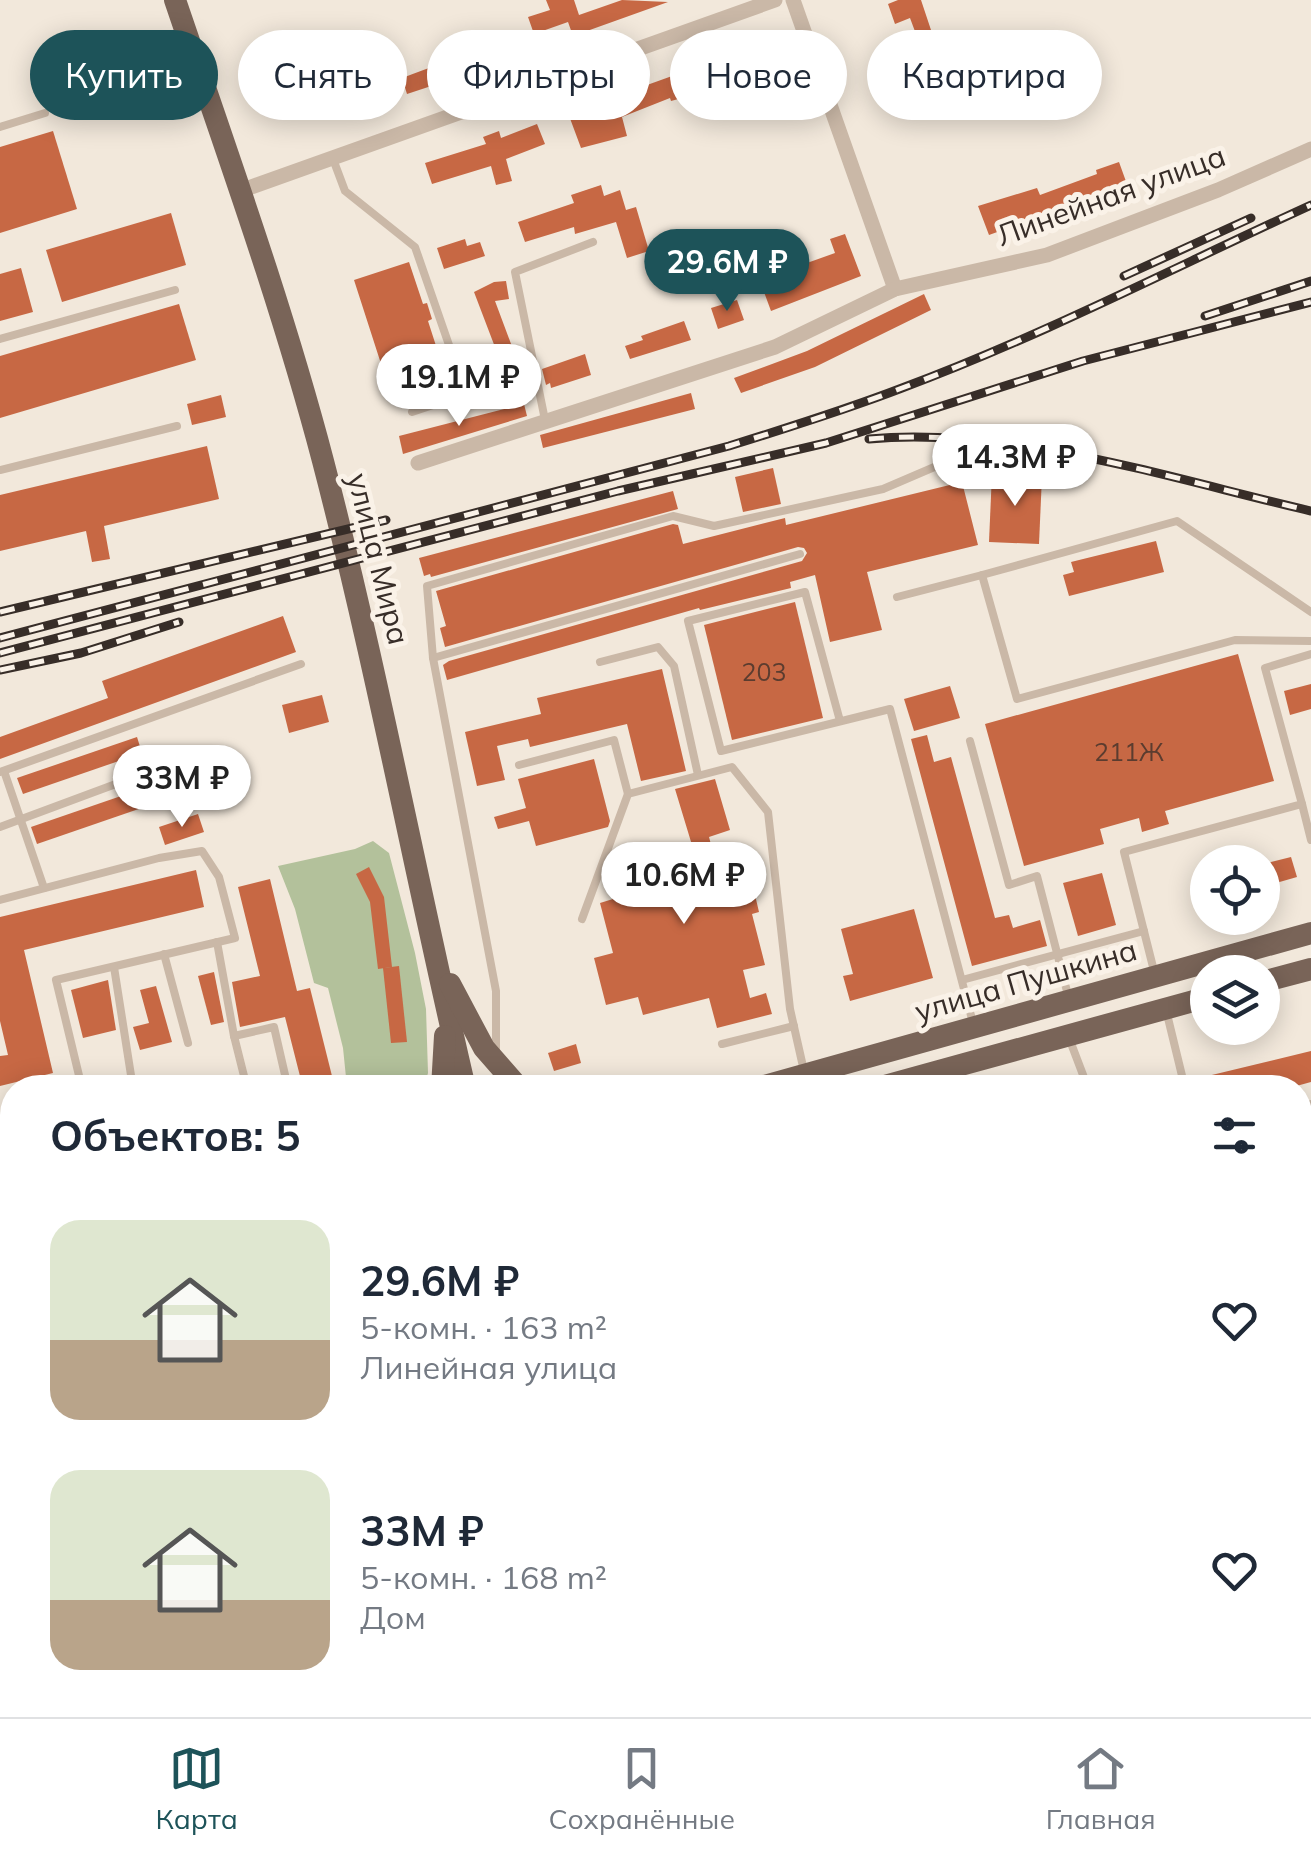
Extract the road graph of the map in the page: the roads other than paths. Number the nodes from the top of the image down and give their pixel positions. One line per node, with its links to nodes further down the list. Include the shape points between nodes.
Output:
1 (175, 0): 8 (main road, улица Мира)
2 (775, 0): 7 (street)
3 (793, 0): 11 (street)
4 (30, 117): 5 (lane)
5 (0, 127)
6 (1311, 149): 11 (street, Линейная улица, via 1046,255)
7 (333, 159): 8 (street); 13 (lane, via 345,191 415,247 466,394)
8 (240, 191): 48 (main road, улица Мира, via 323,460)
9 (593, 242): 14 (lane, via 515,272)
10 (174, 290): 12 (lane)
11 (895, 290): 14 (street, Линейная улица, via 775,347)
12 (0, 339)
13 (412, 412)
14 (546, 422): 17 (street, Линейная улица)
15 (177, 426): 18 (lane)
16 (994, 462): 25 (lane, via 952,458 884,489 714,526 673,516 428,586)
17 (418, 463)
18 (0, 470)
19 (800, 554): 25 (lane)
20 (982, 575): 21 (lane); 22 (lane, via 1177,520); 23 (lane, via 1017,699 1235,640)
21 (896, 597)
22 (1311, 612)
23 (1311, 641)
24 (1311, 654): 35 (lane, via 1265,668)
25 (433, 658): 62 (lane, via 496,991)
26 (600, 662): 32 (lane, via 658,647 674,666)
27 (302, 664): 31 (lane)
28 (840, 722): 28 (lane, via 721,751 688,621 805,592); 52 (lane, via 890,709)
29 (970, 741): 46 (lane, via 1008,885 1037,876)
30 (519, 764): 34 (lane, via 614,740)
31 (2, 772): 36 (lane)
32 (698, 775): 34 (lane); 56 (lane, via 732,767 768,812)
33 (140, 776): 36 (lane)
34 (628, 794): 41 (lane)
35 (1302, 804): 38 (lane); 42 (lane, via 1124,852)
36 (21, 819): 37 (lane); 39 (lane)
37 (0, 827)
38 (1311, 840)
39 (44, 888): 40 (lane); 44 (lane, via 202,850 220,878 235,938)
40 (0, 900)
41 (582, 919)
42 (1144, 931): 46 (lane); 50 (lane)
43 (1311, 934): 50 (main road, улица Пушкина)
44 (218, 942): 45 (lane); 59 (lane)
45 (164, 954): 47 (lane); 60 (lane)
46 (1057, 954): 52 (lane); 53 (lane)
47 (114, 967): 63 (lane, via 56,980); 64 (lane)
48 (440, 968): 62 (main road); 67 (main road); 68 (main road)
49 (1311, 969): 51 (main road)
50 (1156, 976): 53 (main road, улица Пушкина)
51 (1280, 977)
52 (962, 980): 57 (lane)
53 (1070, 999): 57 (main road, улица Пушкина)
54 (1190, 1001): 55 (main road, улица Пушкина)
55 (1165, 1008): 58 (main road, улица Пушкина); 73 (lane)
56 (794, 1026): 61 (lane); 70 (lane)
57 (974, 1028): 70 (main road, улица Пушкина)
58 (1068, 1034): 71 (main road, улица Пушкина); 72 (lane)
59 (234, 1036): 65 (lane); 66 (lane, via 274,1027)
60 (188, 1044)
61 (722, 1044)
62 (496, 1063): 69 (main road)
63 (79, 1075)
64 (131, 1075)
65 (244, 1075)
66 (285, 1075)
67 (443, 1075)
68 (462, 1075)
69 (507, 1075)
70 (805, 1075)
71 (923, 1075)
72 (1083, 1075)
73 (1182, 1075)

